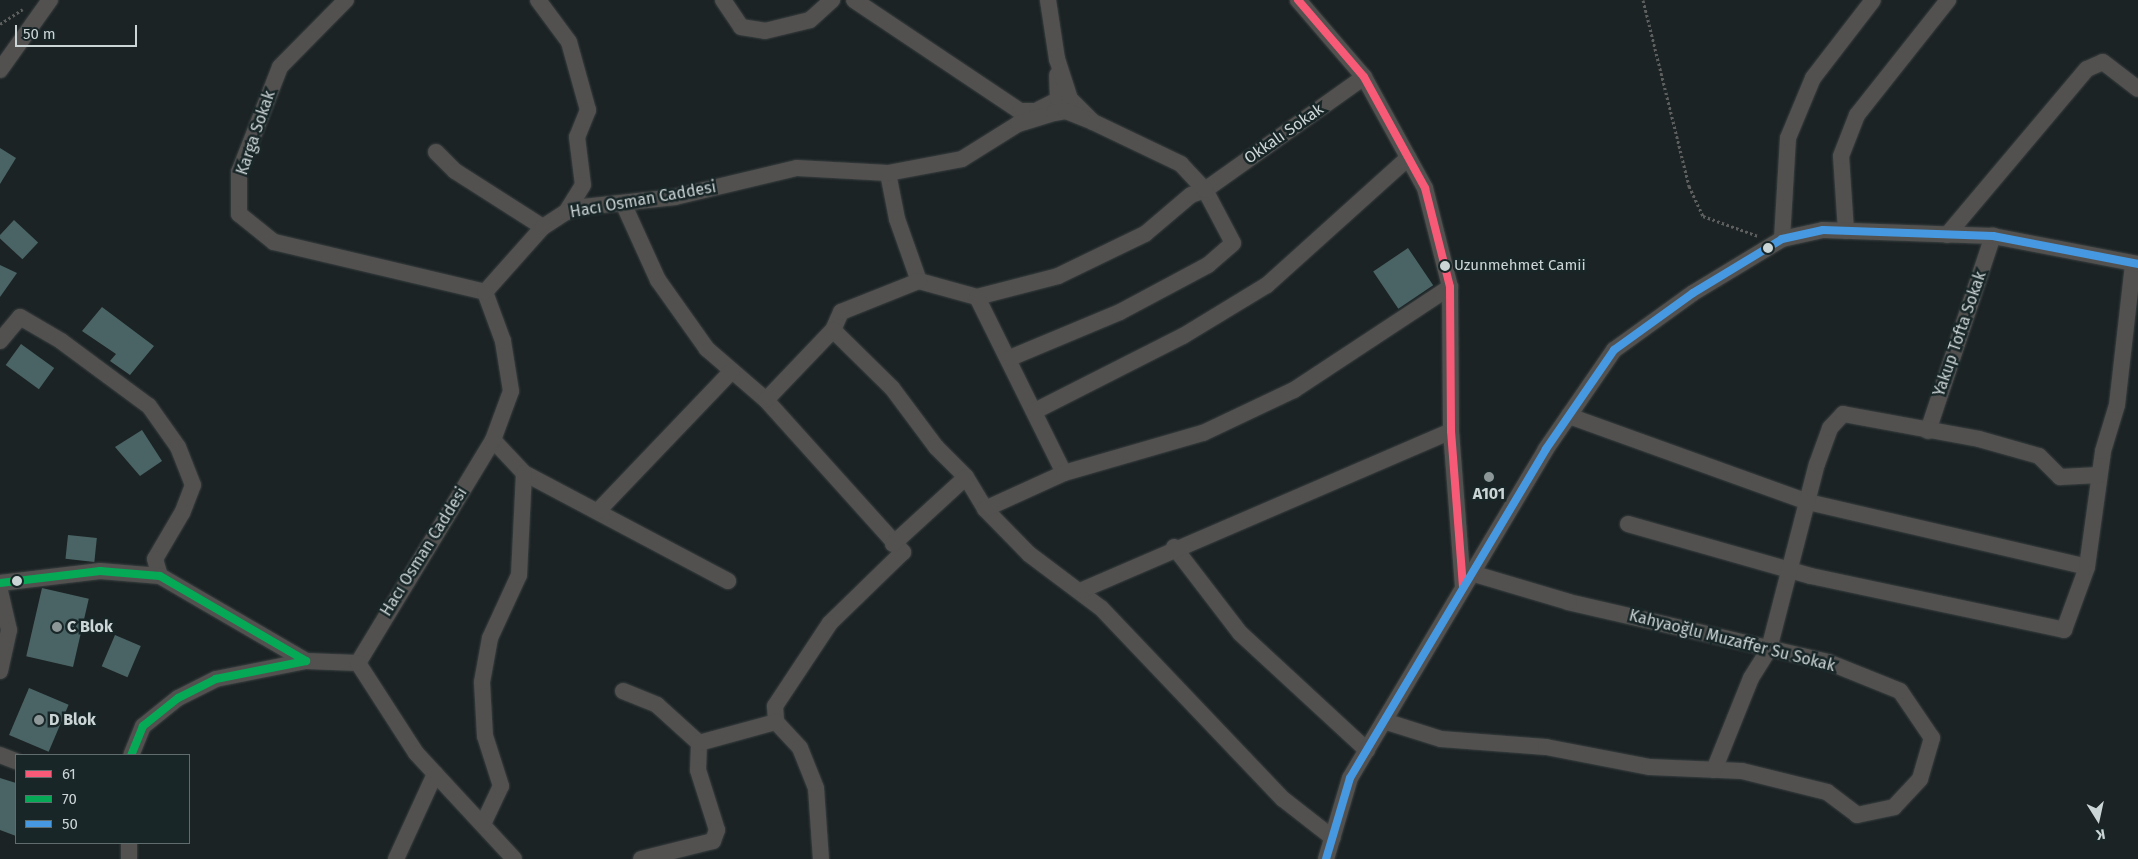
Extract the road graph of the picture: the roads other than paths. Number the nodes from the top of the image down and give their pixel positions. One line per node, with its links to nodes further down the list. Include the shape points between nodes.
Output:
1 (50, 0): 11 (street)
2 (346, 0): 30 (street, Karga Sokak, via 280,67 239,172 239,214 274,242)
3 (538, 0): 21 (street, via 569,42 588,110 577,137 583,185)
4 (723, 0): 5 (street, via 741,26 765,31 810,20)
5 (832, 0)
6 (854, 0): 15 (street)
7 (1049, 0): 14 (street)
8 (1298, 0): 12 (street)
9 (1873, 0): 26 (street, via 1813,78 1788,138)
10 (1948, 0): 23 (street, via 1857,115 1841,156)
11 (0, 70)
12 (1364, 77): 17 (street); 19 (street, Okkalı Sokak)
13 (2138, 90): 24 (street, via 2103,62 2087,69)
14 (1065, 103): 15 (street, Hacı Osman Caddesi); 19 (street, via 1093,122 1181,164)
15 (1019, 118): 18 (street, Hacı Osman Caddesi, via 962,159)
16 (436, 152): 22 (street, via 455,171)
17 (1408, 158): 29 (street, via 1426,188); 37 (street, via 1267,284 1183,336)
18 (888, 173): 20 (street, Hacı Osman Caddesi, via 798,168 675,197); 28 (street, via 897,219)
19 (1205, 190): 31 (street, via 1191,195 1145,234 1058,276); 34 (street, via 1233,243 1208,265 1120,312)
20 (623, 203): 21 (street, Hacı Osman Caddesi); 35 (street, via 658,280 707,350)
21 (566, 212): 22 (street, Hacı Osman Caddesi)
22 (544, 227): 30 (street, Hacı Osman Caddesi)
23 (1846, 231): 24 (street); 26 (street, via 1823,230)
24 (1947, 235): 25 (street)
25 (1993, 236): 27 (street); 40 (street, Yakup Tofta Sokak)
26 (1782, 239): 38 (street, via 1693,293 1614,350)
27 (2135, 264): 44 (street, via 2117,405)
28 (919, 281): 31 (street); 32 (street, via 841,312)
29 (1450, 287): 39 (street); 43 (street, via 1294,390 1203,432)
30 (485, 292): 41 (street, Hacı Osman Caddesi, via 503,341 511,391)
31 (977, 297): 34 (street)
32 (833, 330): 36 (street); 45 (street, via 892,388 936,446)
33 (0, 341): 54 (street, via 20,317 61,341 149,406 178,447 193,485 182,513 155,559)
34 (1010, 358): 37 (street)
35 (732, 371): 36 (street); 48 (street)
36 (766, 400): 50 (street)
37 (1035, 411): 43 (street)
38 (1569, 416): 46 (street); 55 (street)
39 (1451, 431): 51 (street); 55 (street)
40 (1928, 431): 44 (street, via 2039,456 2060,477); 46 (street, via 1843,414 1830,428)
41 (493, 440): 42 (street); 62 (street, Hacı Osman Caddesi)
42 (524, 473): 48 (street); 74 (street, via 519,575 490,638 482,682 485,736 502,786)
43 (1064, 473): 47 (street)
44 (2099, 475): 52 (street)
45 (966, 477): 47 (street); 50 (street)
46 (1808, 502): 52 (street); 53 (street)
47 (986, 509): 59 (street, via 1029,554)
48 (598, 511): 56 (street)
49 (1628, 524): 53 (street)
50 (894, 543): 66 (street, via 902,552 835,618 796,670 775,706)
51 (1174, 547): 59 (street); 68 (street, via 1240,633)
52 (2087, 566): 53 (street, via 2064,630)
53 (1790, 570): 60 (street)
54 (160, 576): 57 (street, via 100,571); 61 (street)
55 (1467, 580): 60 (street, Kahyaoğlu Muzaffer Su Sokak); 65 (street)
56 (728, 581)
57 (0, 583)
58 (0, 591): 63 (street, via 9,630)
59 (1080, 591): 75 (street, via 1101,608 1283,799)
60 (1770, 649): 72 (street, via 1751,678); 72 (street, Kahyaoğlu Muzaffer Su Sokak, via 1828,662 1900,691 1932,738 1920,779 1894,807 1858,815 1827,792 1742,771)
61 (306, 661): 62 (street); 69 (street, via 216,679 178,698 143,726)
62 (358, 662): 73 (street, via 416,753)
63 (0, 672)
64 (623, 692): 67 (street, via 656,705)
65 (1384, 721): 68 (street); 72 (street, Kahyaoğlu Muzaffer Su Sokak, via 1441,739 1546,747 1650,767)
66 (776, 722): 67 (street); 81 (street, via 800,748 816,788)
67 (699, 743): 80 (street, via 698,770 717,830 713,840)
68 (1367, 750): 75 (street, via 1350,778)
69 (131, 754)
70 (0, 755): 71 (street)
71 (15, 761)
72 (1714, 770)
73 (435, 774): 74 (street); 78 (street)
74 (483, 824): 79 (street)
75 (1333, 838): 82 (street)
76 (129, 844): 77 (street)
77 (129, 859)
78 (396, 859)
79 (514, 859)
80 (641, 859)
81 (821, 859)
82 (1326, 859)

